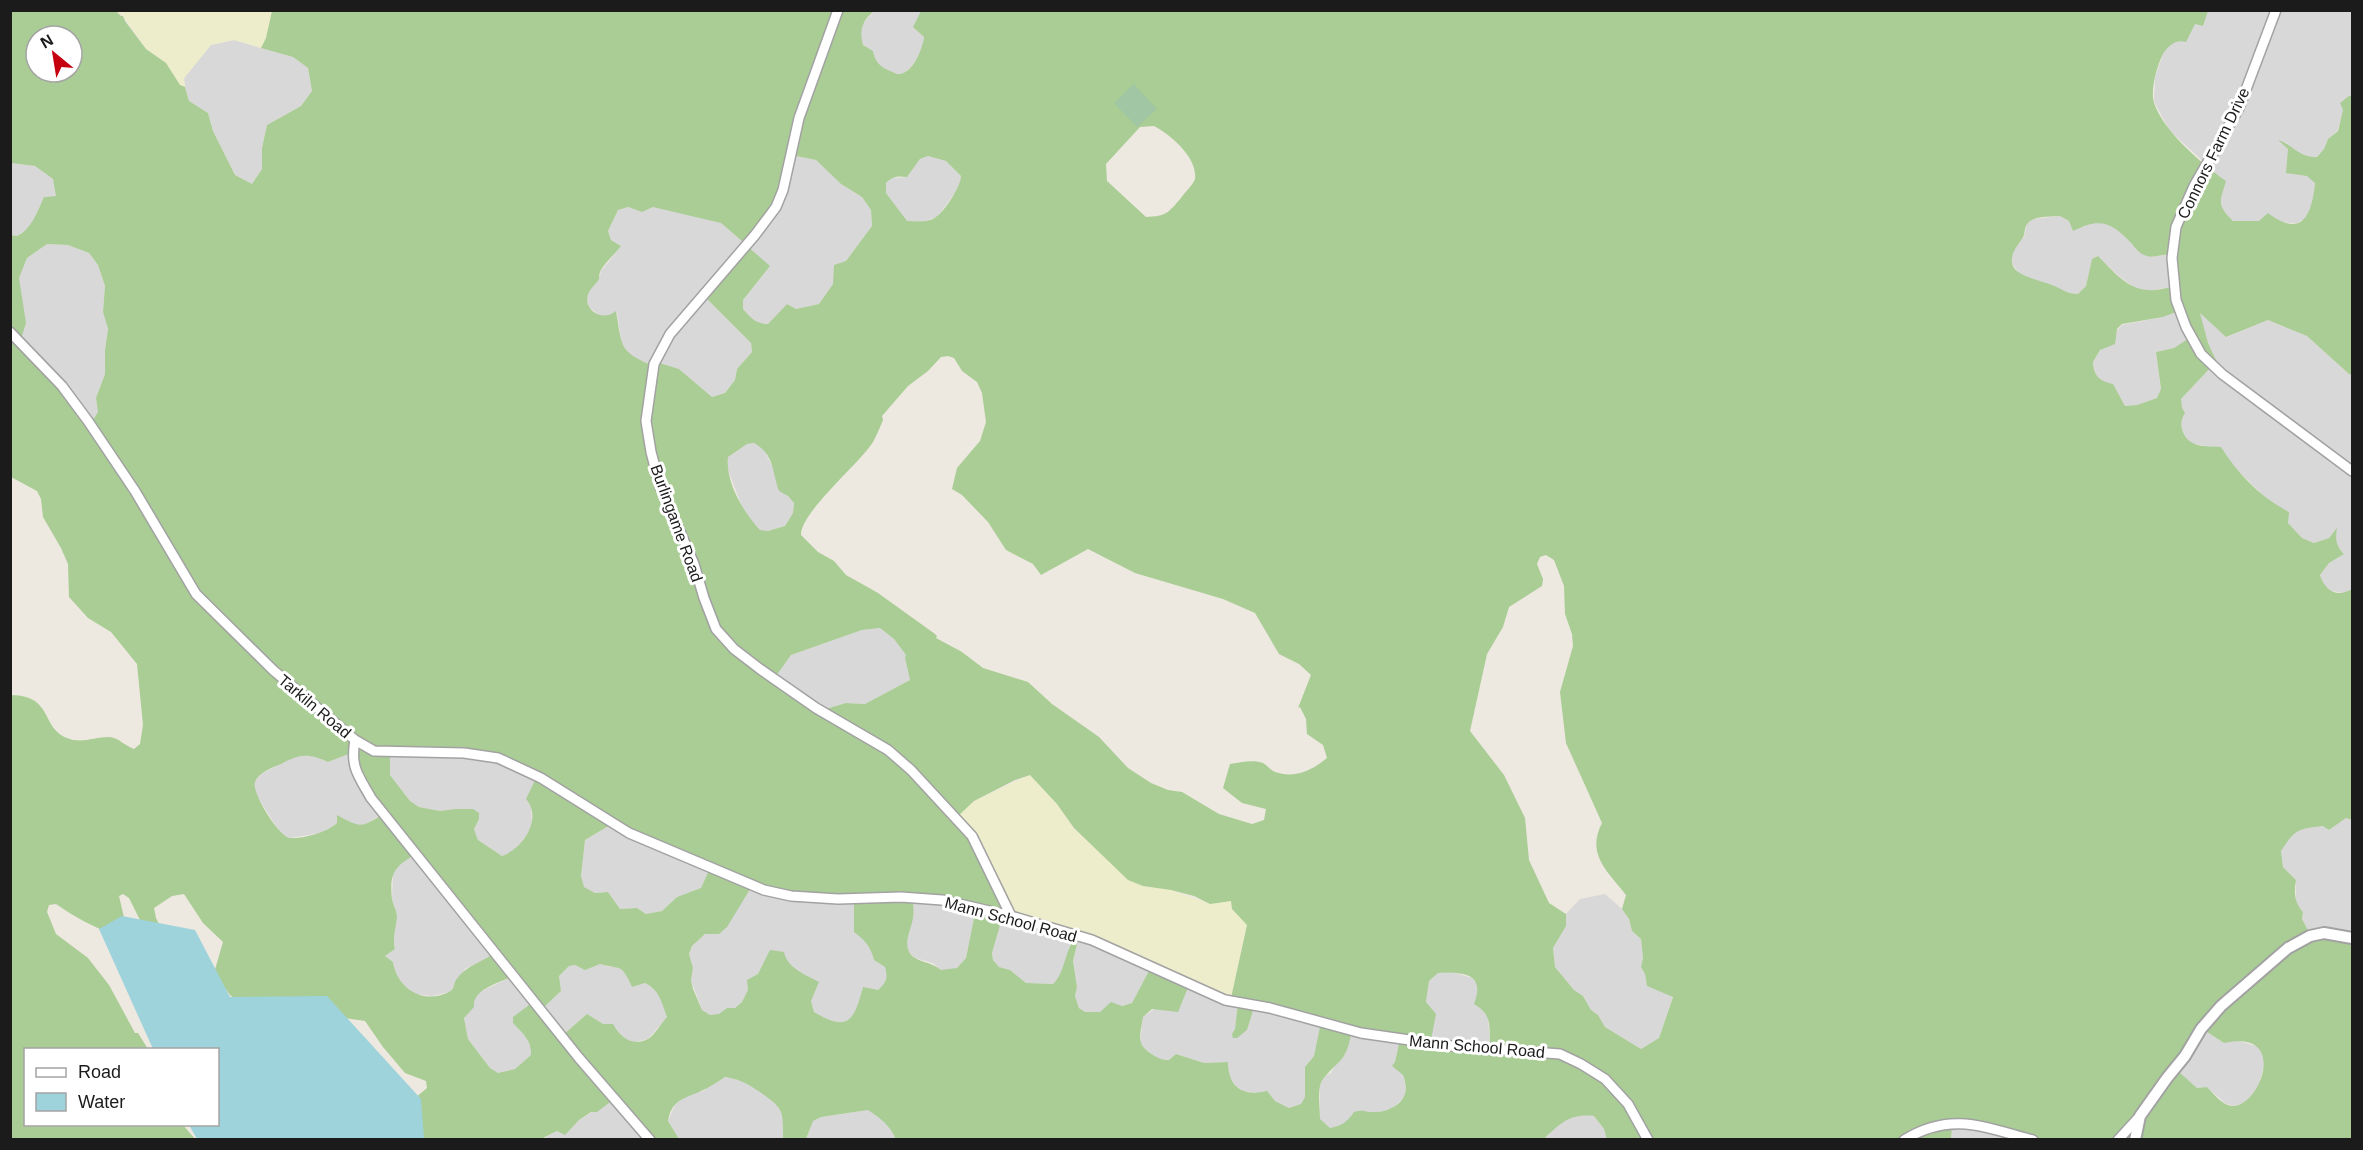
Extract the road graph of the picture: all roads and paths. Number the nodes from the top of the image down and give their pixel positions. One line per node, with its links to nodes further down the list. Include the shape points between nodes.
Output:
1 (838, 10): 6 (street, Burlingame Road, via 799,118 776,207 670,334 654,364 646,421 651,453 716,629 760,669 816,708 888,750 910,770 972,836)
2 (2276, 10): 4 (street, Connors Farm Drive, via 2239,108 2194,186 2176,227 2172,258 2176,300 2200,354)
3 (10, 332): 5 (street, Tarkiln Road, via 62,386 100,438 196,594 273,670)
4 (2352, 471)
5 (355, 740): 6 (street, Mann School Road, via 374,751 464,753 498,758 542,778 629,833 757,888 838,900 942,900); 9 (street, Tarkiln Road, via 354,768 371,798 579,1058)
6 (1011, 916): 10 (street, Mann School Road, via 1092,940 1225,1000 1361,1033 1451,1046 1560,1054 1605,1079 1628,1104)
7 (2352, 938): 8 (street, via 2324,933 2288,948 2221,1006)
8 (2140, 1116): 13 (street); 14 (street)
9 (650, 1140)
10 (1648, 1140)
11 (1904, 1140): 12 (street, via 1922,1129 1956,1122)
12 (2032, 1140)
13 (2118, 1140)
14 (2135, 1140)

